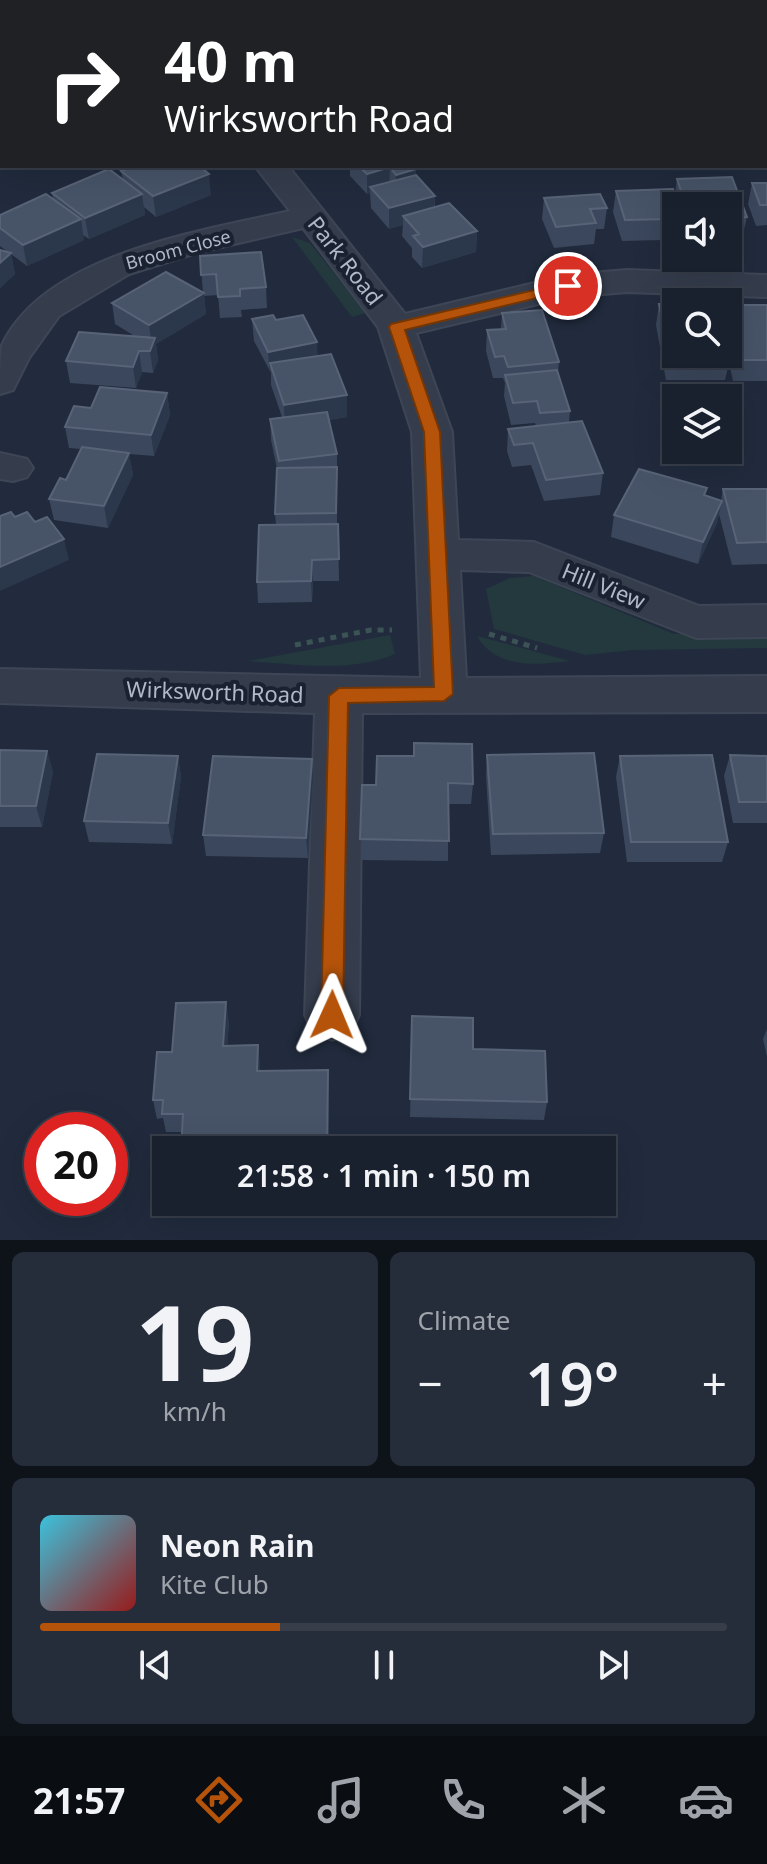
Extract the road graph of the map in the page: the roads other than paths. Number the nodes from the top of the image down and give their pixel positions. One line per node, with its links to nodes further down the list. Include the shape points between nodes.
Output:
1 (273, 168): 2 (street, Park Road)
2 (311, 216): 4 (street, Park Road); 5 (street, Broom Close, via 117,267 46,308)
3 (767, 286): 4 (street, via 627,281 568,286)
4 (396, 327): 6 (street, Park Road, via 432,432)
5 (0, 382)
6 (439, 554): 7 (street, Hill View, via 534,557 696,622); 9 (street, Park Road)
7 (767, 621)
8 (0, 686): 11 (street, Wirksworth Road)
9 (444, 694): 10 (street, Wirksworth Road); 11 (street, Wirksworth Road)
10 (767, 694)
11 (339, 696): 12 (street)
12 (332, 1015)

